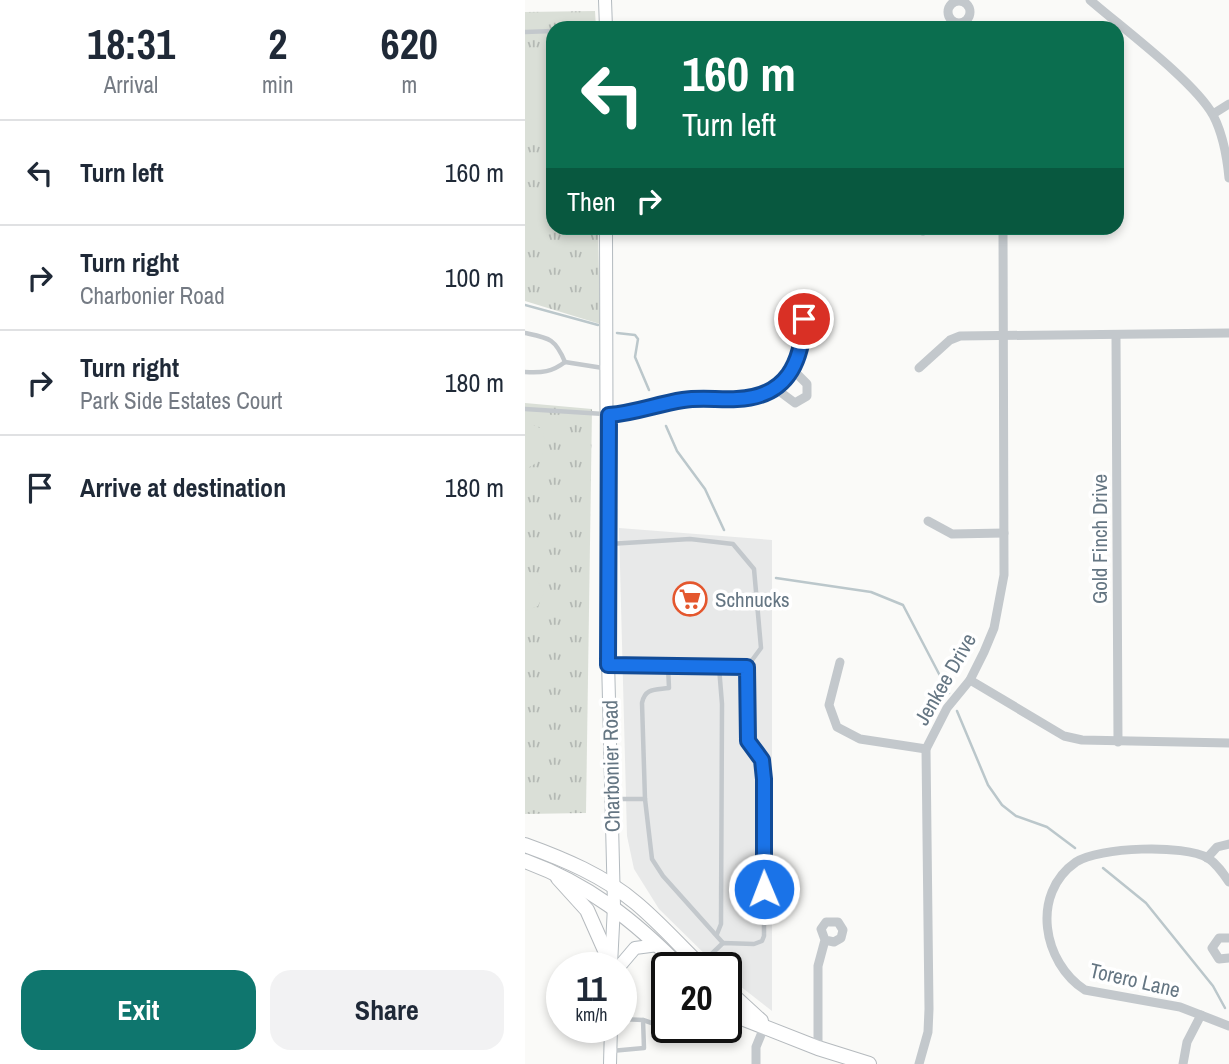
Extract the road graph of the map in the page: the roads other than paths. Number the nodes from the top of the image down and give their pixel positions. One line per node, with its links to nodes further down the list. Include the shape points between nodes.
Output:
1 (605, 0): 3 (main road)
2 (1090, 0): 4 (street)
3 (606, 21)
4 (1109, 21)
5 (546, 31): 6 (lane)
6 (525, 32)
7 (1124, 34): 9 (street, via 1178,76)
8 (1229, 104): 9 (street)
9 (1213, 114): 10 (street, via 1225,147)
10 (1229, 178)
11 (607, 235): 19 (main road, Charbonier Road)
12 (1003, 235): 16 (street, Jenkee Drive)
13 (804, 319): 21 (street, via 803,345)
14 (525, 333): 18 (lane, via 557,344)
15 (1229, 333): 17 (street)
16 (1002, 336): 17 (street); 20 (street, via 960,336); 27 (street, Jenkee Drive)
17 (1117, 336): 35 (street, Gold Finch Drive)
18 (565, 362): 19 (lane); 22 (lane, via 555,370)
19 (607, 368): 25 (main road, Charbonier Road)
20 (919, 368)
21 (793, 370): 23 (street); 23 (street, via 807,384 807,396 795,403)
22 (525, 372)
23 (775, 388): 25 (street, via 754,397 685,399)
24 (525, 410): 25 (lane)
25 (609, 415): 28 (main road, Charbonier Road)
26 (928, 522): 27 (street, via 952,534)
27 (1004, 533): 34 (street, Jenkee Drive, via 1000,604)
28 (608, 544): 30 (main road, Charbonier Road); 33 (lane, via 690,539 733,544 754,569 761,648)
29 (840, 662): 37 (street, via 829,705 837,727 860,739)
30 (608, 665): 31 (lane); 39 (main road, Charbonier Road)
31 (668, 666): 32 (lane); 38 (lane, via 669,688 649,691 642,703)
32 (719, 667): 33 (lane); 49 (lane, via 721,911)
33 (747, 667): 52 (lane, via 748,741 762,760 764,779 764,936 754,944)
34 (970, 680): 35 (street, via 1064,736); 37 (street, Jenkee Drive, via 947,708)
35 (1118, 742): 36 (street)
36 (1229, 743)
37 (926, 749): 73 (street, Jenkee Drive, via 929,1009)
38 (645, 799): 39 (lane); 49 (lane, via 652,859)
39 (612, 800): 47 (main road, Charbonier Road)
40 (1229, 844): 42 (street, via 1217,847)
41 (525, 845): 47 (main road)
42 (1207, 858): 45 (street); 62 (street, Torero Lane, via 1182,851 1093,855 1076,863 1056,887 1047,920 1053,955 1072,982 1085,990)
43 (525, 861): 44 (main road)
44 (550, 870): 48 (main road); 54 (main road, via 587,910)
45 (1226, 871): 46 (street)
46 (1229, 882)
47 (613, 886): 48 (main road, Charbonier Road); 58 (main road)
48 (614, 906): 53 (main road); 55 (main road, Charbonier Road)
49 (717, 934): 52 (lane)
50 (1229, 939): 60 (street, via 1219,938 1212,948 1219,959)
51 (825, 940): 69 (street, via 818,966)
52 (723, 943): 59 (lane)
53 (659, 945): 56 (main road); 57 (main road)
54 (606, 952)
55 (613, 952)
56 (630, 952)
57 (666, 952)
58 (688, 952)
59 (715, 952)
60 (1229, 958)
61 (742, 1004): 67 (main road)
62 (1201, 1015): 68 (street, Torero Lane); 74 (street, via 1187,1042)
63 (742, 1018): 67 (main road)
64 (637, 1020): 65 (lane)
65 (643, 1020): 66 (lane); 70 (lane, via 644,1048)
66 (651, 1023)
67 (765, 1025): 69 (main road); 71 (street, via 756,1047)
68 (1229, 1027)
69 (818, 1048): 72 (main road)
70 (610, 1057)
71 (756, 1064)
72 (869, 1064)
73 (919, 1064)
74 (1183, 1064)

